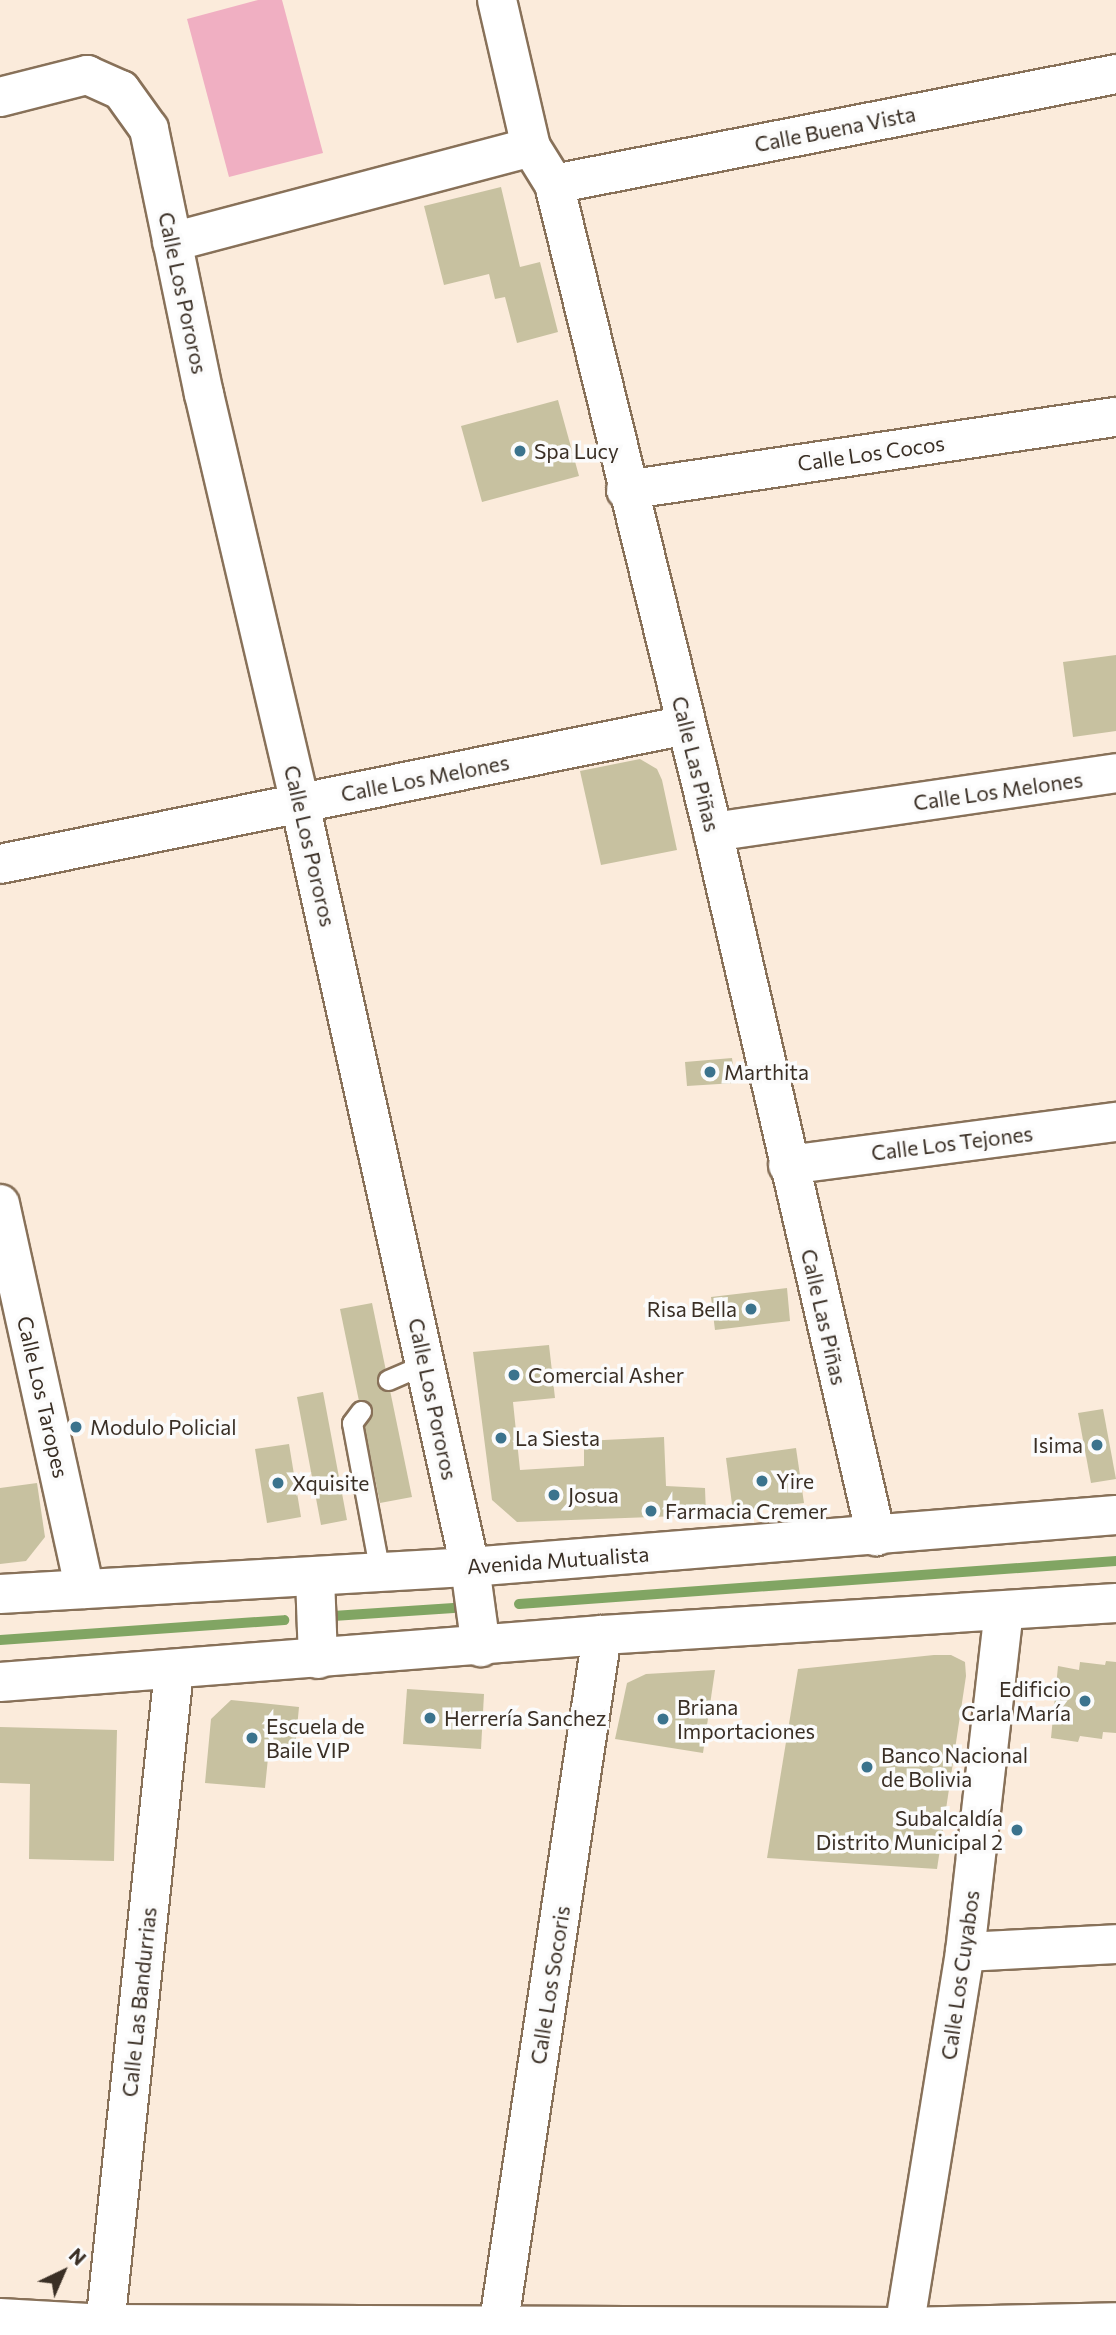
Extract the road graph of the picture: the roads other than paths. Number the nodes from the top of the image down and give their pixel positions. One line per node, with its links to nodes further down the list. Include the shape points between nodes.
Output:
1 (498, 0): 4 (street, Calle Las Piñas)
2 (1116, 74): 5 (street, Calle Buena Vista)
3 (0, 97): 6 (street, Calle Los Pororos, via 87,75 121,90 149,130)
4 (531, 147): 5 (street, Calle Las Piñas); 6 (street)
5 (554, 184): 8 (street, Calle Las Piñas)
6 (172, 242): 11 (street, Calle Los Pororos)
7 (1116, 417): 8 (street, Calle Los Cocos)
8 (626, 490): 9 (street, Calle Las Piñas)
9 (686, 725): 11 (street, Calle Los Melones); 12 (street, Calle Las Piñas)
10 (1116, 773): 12 (street, Calle Los Melones)
11 (300, 804): 13 (street, Calle Los Melones); 17 (street, Calle Los Pororos)
12 (713, 832): 15 (street, Calle Las Piñas)
13 (0, 864)
14 (1116, 1122): 15 (street, Calle Los Tejones)
15 (788, 1165): 21 (street, Calle Las Piñas)
16 (0, 1204): 25 (street, Calle Los Taropes)
17 (425, 1364): 18 (lane); 22 (street, Calle Los Pororos)
18 (388, 1380)
19 (361, 1411): 23 (lane, via 352,1423)
20 (1116, 1515): 21 (street, Avenida Mutualista)
21 (876, 1535): 22 (street, Avenida Mutualista)
22 (471, 1572): 23 (street, Avenida Mutualista); 30 (street, Calle Los Pororos)
23 (380, 1573): 24 (street, Avenida Mutualista)
24 (315, 1582): 25 (street, Avenida Mutualista); 31 (street)
25 (85, 1589): 26 (street, Avenida Mutualista)
26 (0, 1594)
27 (1116, 1603): 28 (street)
28 (1004, 1612): 29 (street); 35 (street, Calle Los Cuyabos)
29 (602, 1635): 30 (street); 39 (street, Calle Los Socoris)
30 (480, 1641): 31 (street)
31 (318, 1654): 32 (street)
32 (174, 1670): 33 (street); 38 (street, Calle Las Bandurrias)
33 (0, 1682)
34 (1116, 1944): 35 (street)
35 (965, 1952): 40 (street, Calle Los Cuyabos)
36 (0, 2318): 38 (street)
37 (1116, 2322): 40 (street)
38 (105, 2330): 39 (street)
39 (498, 2330): 40 (street)
40 (903, 2331)

